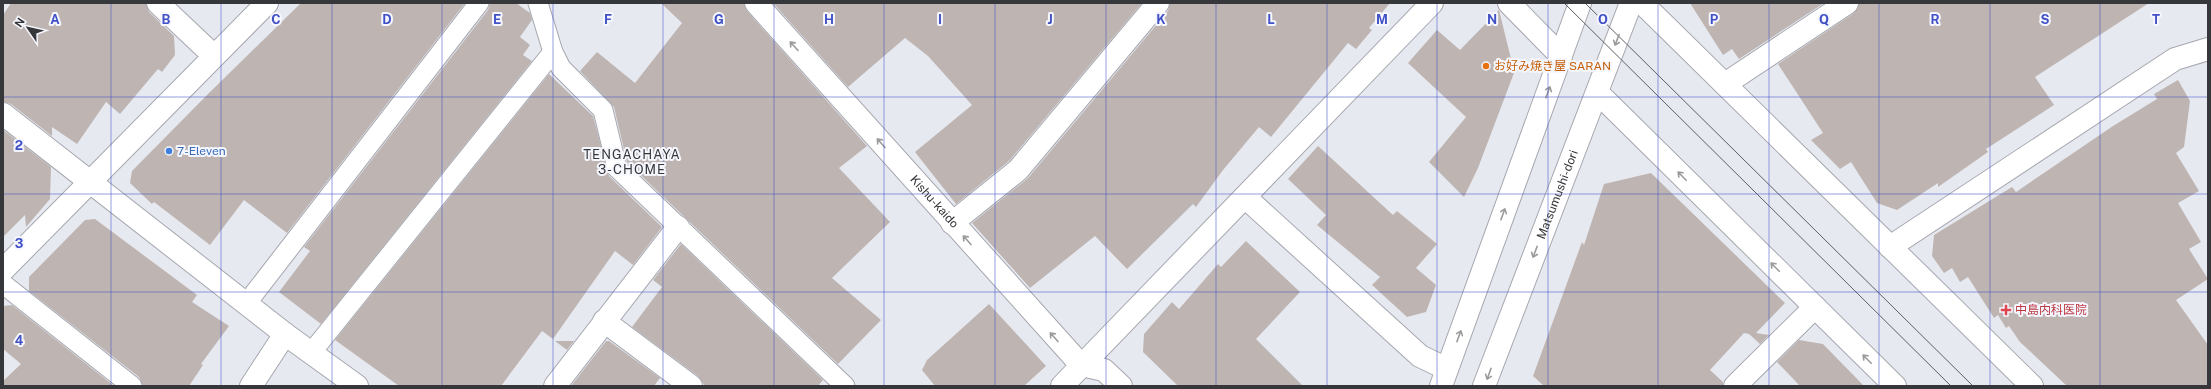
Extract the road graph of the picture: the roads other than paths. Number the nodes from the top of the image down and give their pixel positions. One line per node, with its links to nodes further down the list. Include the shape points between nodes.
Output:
1 (158, 3): 15 (street)
2 (267, 3): 15 (street)
3 (479, 3): 27 (lane)
4 (538, 3): 14 (lane)
5 (756, 3): 22 (street, Kishu-kaido, one-way to 5)
6 (1158, 3): 22 (street, via 1018,170)
7 (1432, 3): 21 (street)
8 (1509, 3): 16 (street)
9 (1580, 3): 16 (street)
10 (1631, 3): 18 (street, Matsumushi-dori, one-way to 18)
11 (1642, 3): 17 (street)
12 (1847, 3): 17 (street)
13 (2208, 49): 24 (street, via 2175,59)
14 (553, 52): 23 (lane, via 561,68 603,110 617,168); 31 (lane)
15 (214, 56): 20 (street)
16 (1561, 56): 33 (street, one-way to 16)
17 (1725, 84): 24 (street)
18 (1598, 93): 28 (street, one-way to 18); 42 (street, Matsumushi-dori, one-way to 42)
19 (3, 114): 20 (street)
20 (90, 180): 25 (street); 27 (street)
21 (1245, 197): 32 (street); 33 (street)
22 (952, 223): 32 (street, Kishu-kaido, one-way to 22)
23 (678, 227): 29 (street); 39 (lane)
24 (1890, 247): 45 (street)
25 (3, 270)
26 (3, 284): 34 (lane)
27 (246, 304): 30 (street)
28 (1815, 307): 43 (street); 44 (street, one-way to 28)
29 (604, 321): 37 (street); 38 (street)
30 (285, 334): 31 (street); 35 (street)
31 (311, 353): 36 (street)
32 (1081, 365): 40 (street); 41 (street, via 1104,370)
33 (1444, 377)
34 (132, 386)
35 (251, 386)
36 (357, 386)
37 (555, 386)
38 (691, 386)
39 (845, 386)
40 (1062, 386)
41 (1121, 386)
42 (1484, 386)
43 (1735, 386)
44 (1895, 386)
45 (2032, 386)

